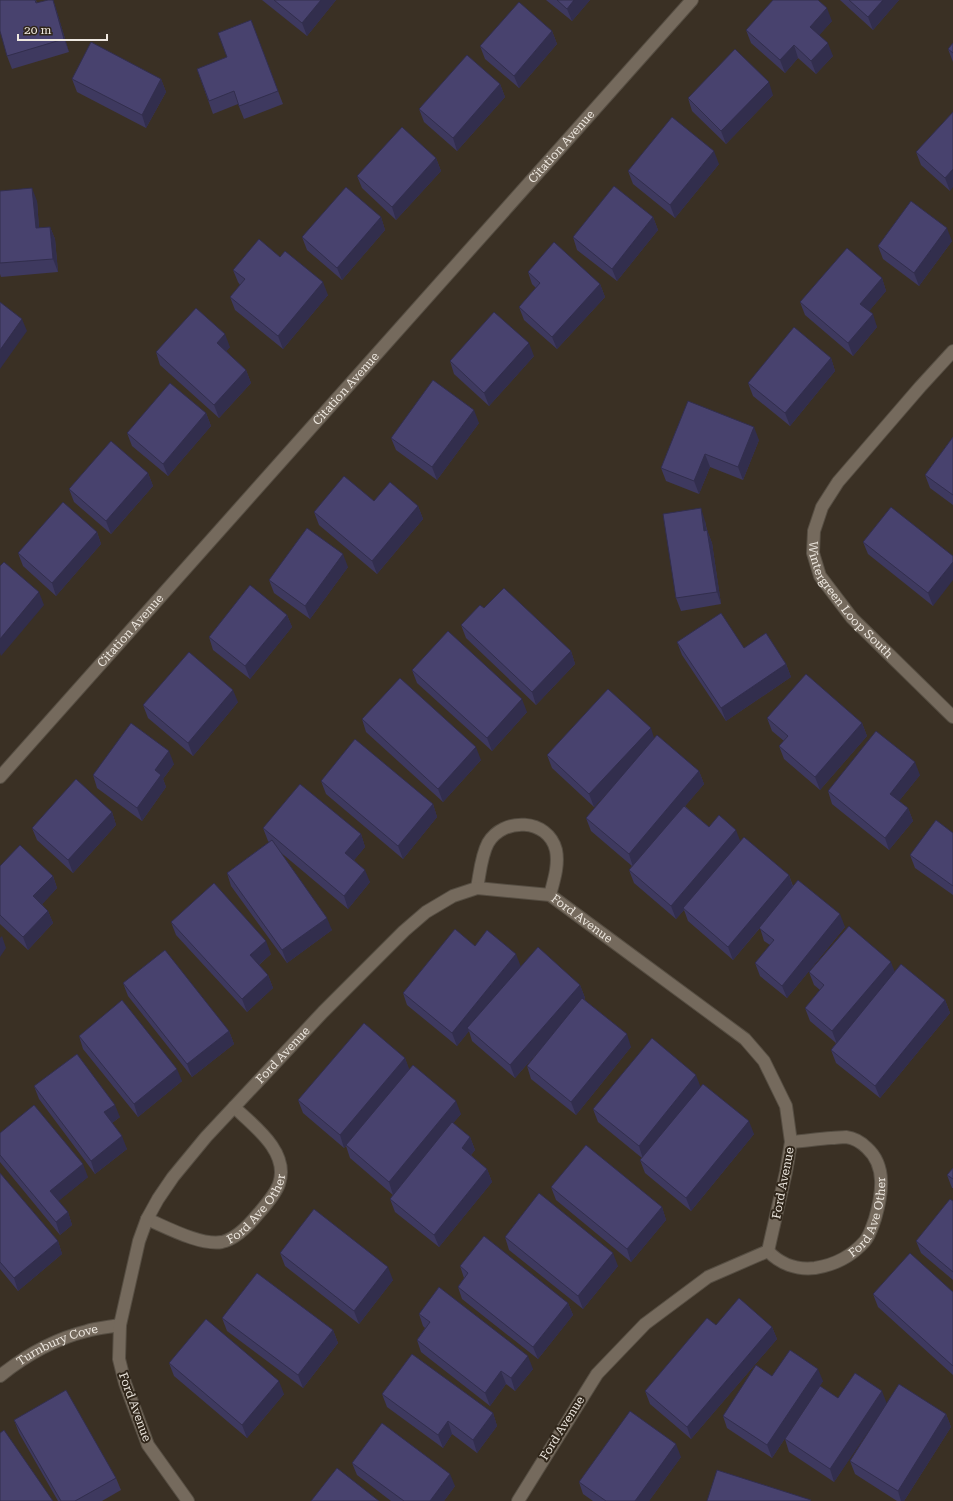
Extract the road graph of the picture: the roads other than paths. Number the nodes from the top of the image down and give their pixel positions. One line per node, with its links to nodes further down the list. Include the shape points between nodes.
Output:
1 (692, 0): 4 (street, Citation Avenue)
2 (953, 351): 3 (street, Wintergreen Loop South, via 838,482 822,507 814,531 813,546 820,576 852,618)
3 (953, 717)
4 (0, 777)
5 (477, 888): 6 (street, Ford Avenue); 6 (street, via 484,852 494,834 507,826 527,824 542,830 556,848 556,874); 7 (street, Ford Avenue, via 453,896 426,912 404,931)
6 (550, 895): 8 (street, Ford Avenue, via 744,1039 764,1060 786,1106)
7 (234, 1107): 9 (street, Ford Avenue, via 186,1160); 9 (street, Ford Ave Other, via 259,1131 277,1155 281,1176 279,1185 261,1210 243,1229 222,1242 204,1241)
8 (791, 1142): 10 (street, Ford Avenue); 10 (street, Ford Ave Other, via 847,1137 862,1143 874,1154 881,1170 882,1188 871,1232 848,1256 828,1266 808,1269 788,1265 774,1258)
9 (147, 1219): 11 (street, Ford Avenue, via 138,1241)
10 (768, 1251): 14 (street, Ford Avenue, via 708,1277 645,1324 597,1374)
11 (120, 1325): 12 (street, Turnbury Cove, via 87,1330 58,1340 36,1351); 13 (street, Ford Avenue, via 119,1359 124,1383 148,1445)
12 (0, 1376)
13 (188, 1501)
14 (518, 1501)

